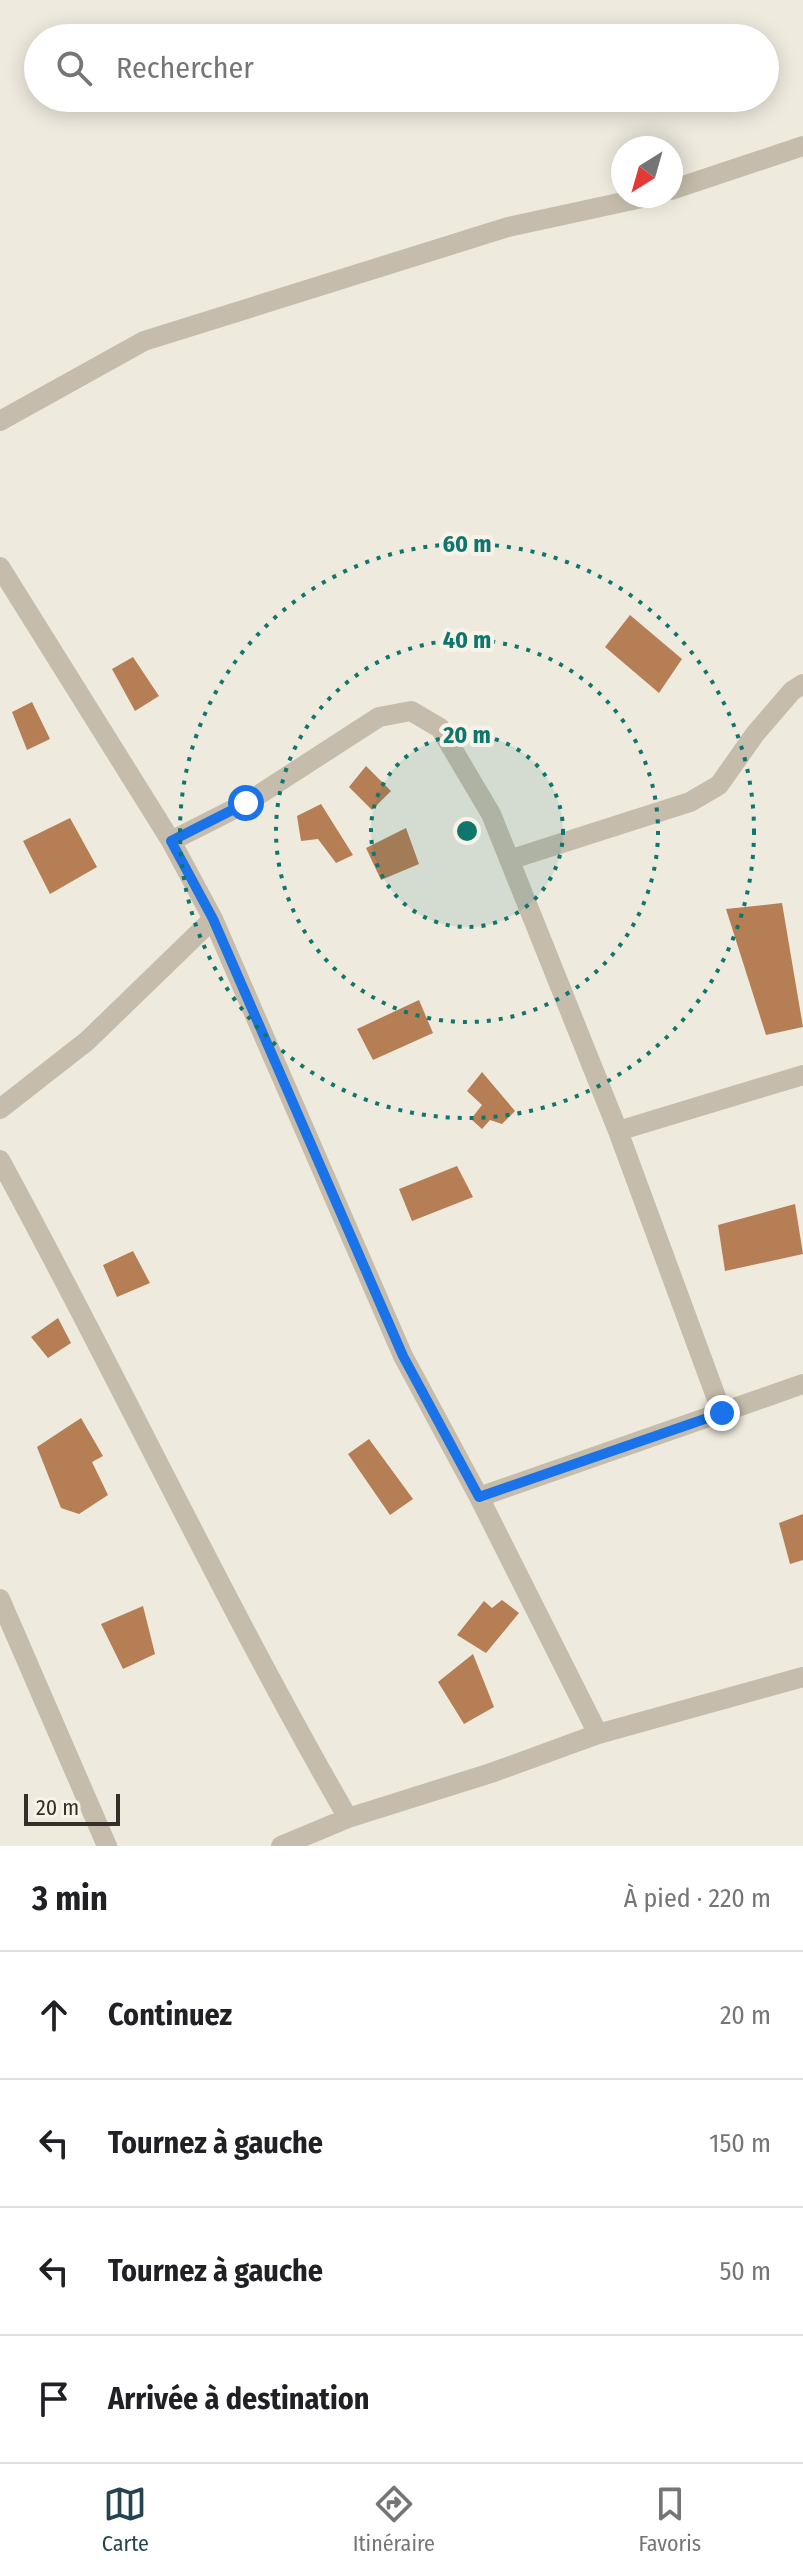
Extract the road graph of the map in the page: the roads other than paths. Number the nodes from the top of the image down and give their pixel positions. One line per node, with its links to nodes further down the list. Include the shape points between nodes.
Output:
1 (803, 146): 2 (street)
2 (683, 186)
3 (611, 205): 4 (street, via 508,227 144,341)
4 (0, 421)
5 (0, 567): 7 (street)
6 (803, 684): 8 (street, via 755,734 719,785 700,797)
7 (171, 841): 8 (street, via 246,803 379,717 411,711 440,728 491,814); 9 (street)
8 (509, 860): 12 (street)
9 (213, 919): 11 (street, via 87,1041); 16 (street, via 403,1356)
10 (803, 1075): 12 (street)
11 (0, 1109)
12 (618, 1131): 15 (street)
13 (0, 1160): 20 (street)
14 (803, 1384): 15 (street)
15 (722, 1413): 16 (street)
16 (479, 1497): 19 (street)
17 (0, 1599): 21 (street)
18 (803, 1677): 19 (street)
19 (598, 1734): 20 (street)
20 (348, 1818): 22 (street)
21 (107, 1846)
22 (281, 1846)

